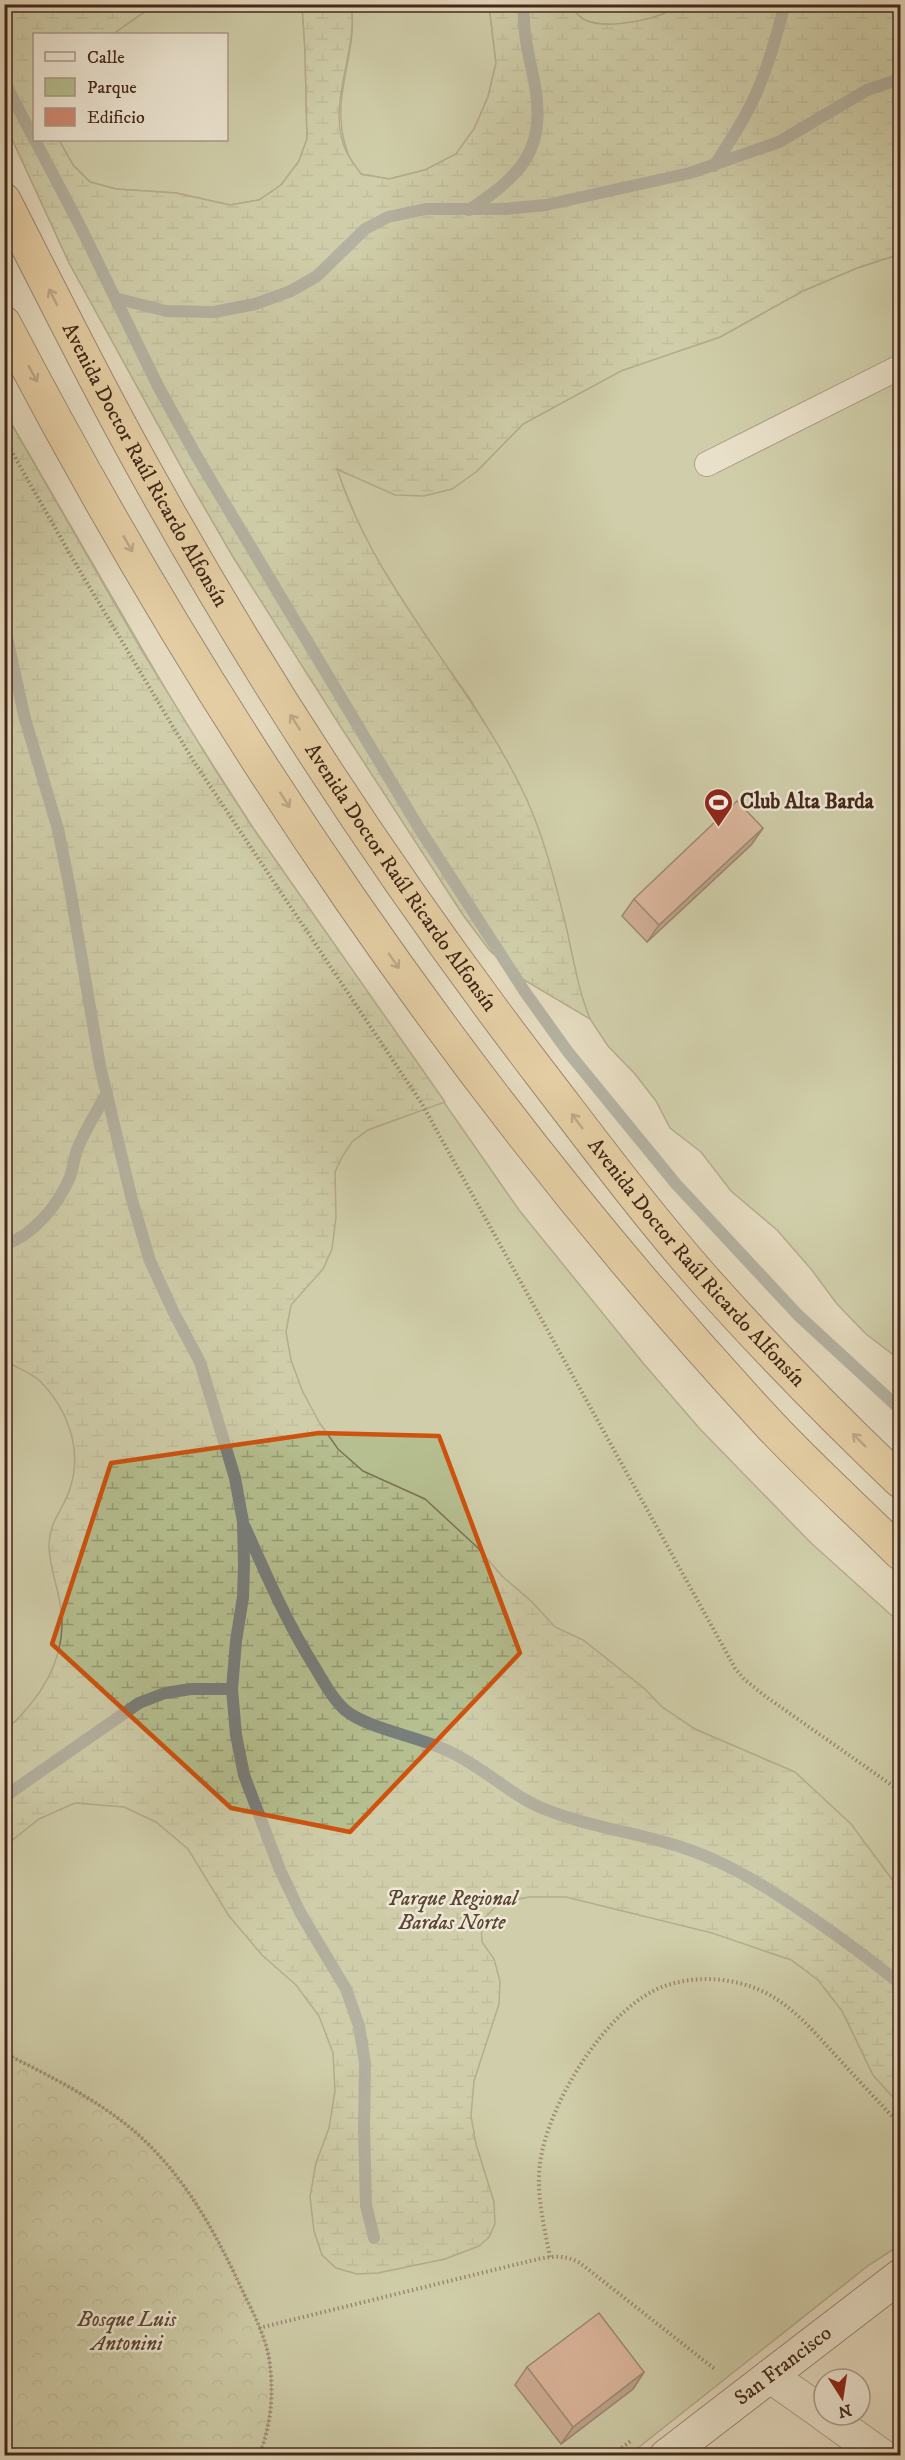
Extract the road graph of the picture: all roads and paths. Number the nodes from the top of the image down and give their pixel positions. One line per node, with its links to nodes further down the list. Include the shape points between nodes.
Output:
1 (4, 200): 6 (highway, Avenida Doctor Raúl Ricardo Alfonsín, one-way to 1, via 695,1269 600,1152 439,937 299,728 201,568 116,418)
2 (4, 323): 7 (highway, one-way to 7, via 175,625 401,972 508,1117 613,1247 770,1425)
3 (900, 367): 5 (lane)
4 (4, 438): 8 (path, via 200,771 422,1104 735,1668 765,1696)
5 (707, 464)
6 (900, 1481)
7 (900, 1553)
8 (900, 1791)
9 (4, 2053): 13 (path, via 102,2109 132,2130 168,2164 203,2212)
10 (900, 2125): 11 (path, via 798,2015 772,1996 735,1982 714,1979 675,1983 655,1990 609,2028 571,2079 551,2119 538,2178)
11 (550, 2257): 13 (path); 14 (path, via 572,2258 580,2263)
12 (900, 2276): 15 (main road, San Francisco)
13 (259, 2328): 18 (path, via 269,2355 273,2394)
14 (719, 2372)
15 (770, 2376): 16 (main road); 19 (main road, San Francisco)
16 (812, 2406)
17 (842, 2427): 20 (main road)
18 (260, 2456)
19 (666, 2456)
20 (882, 2456)

